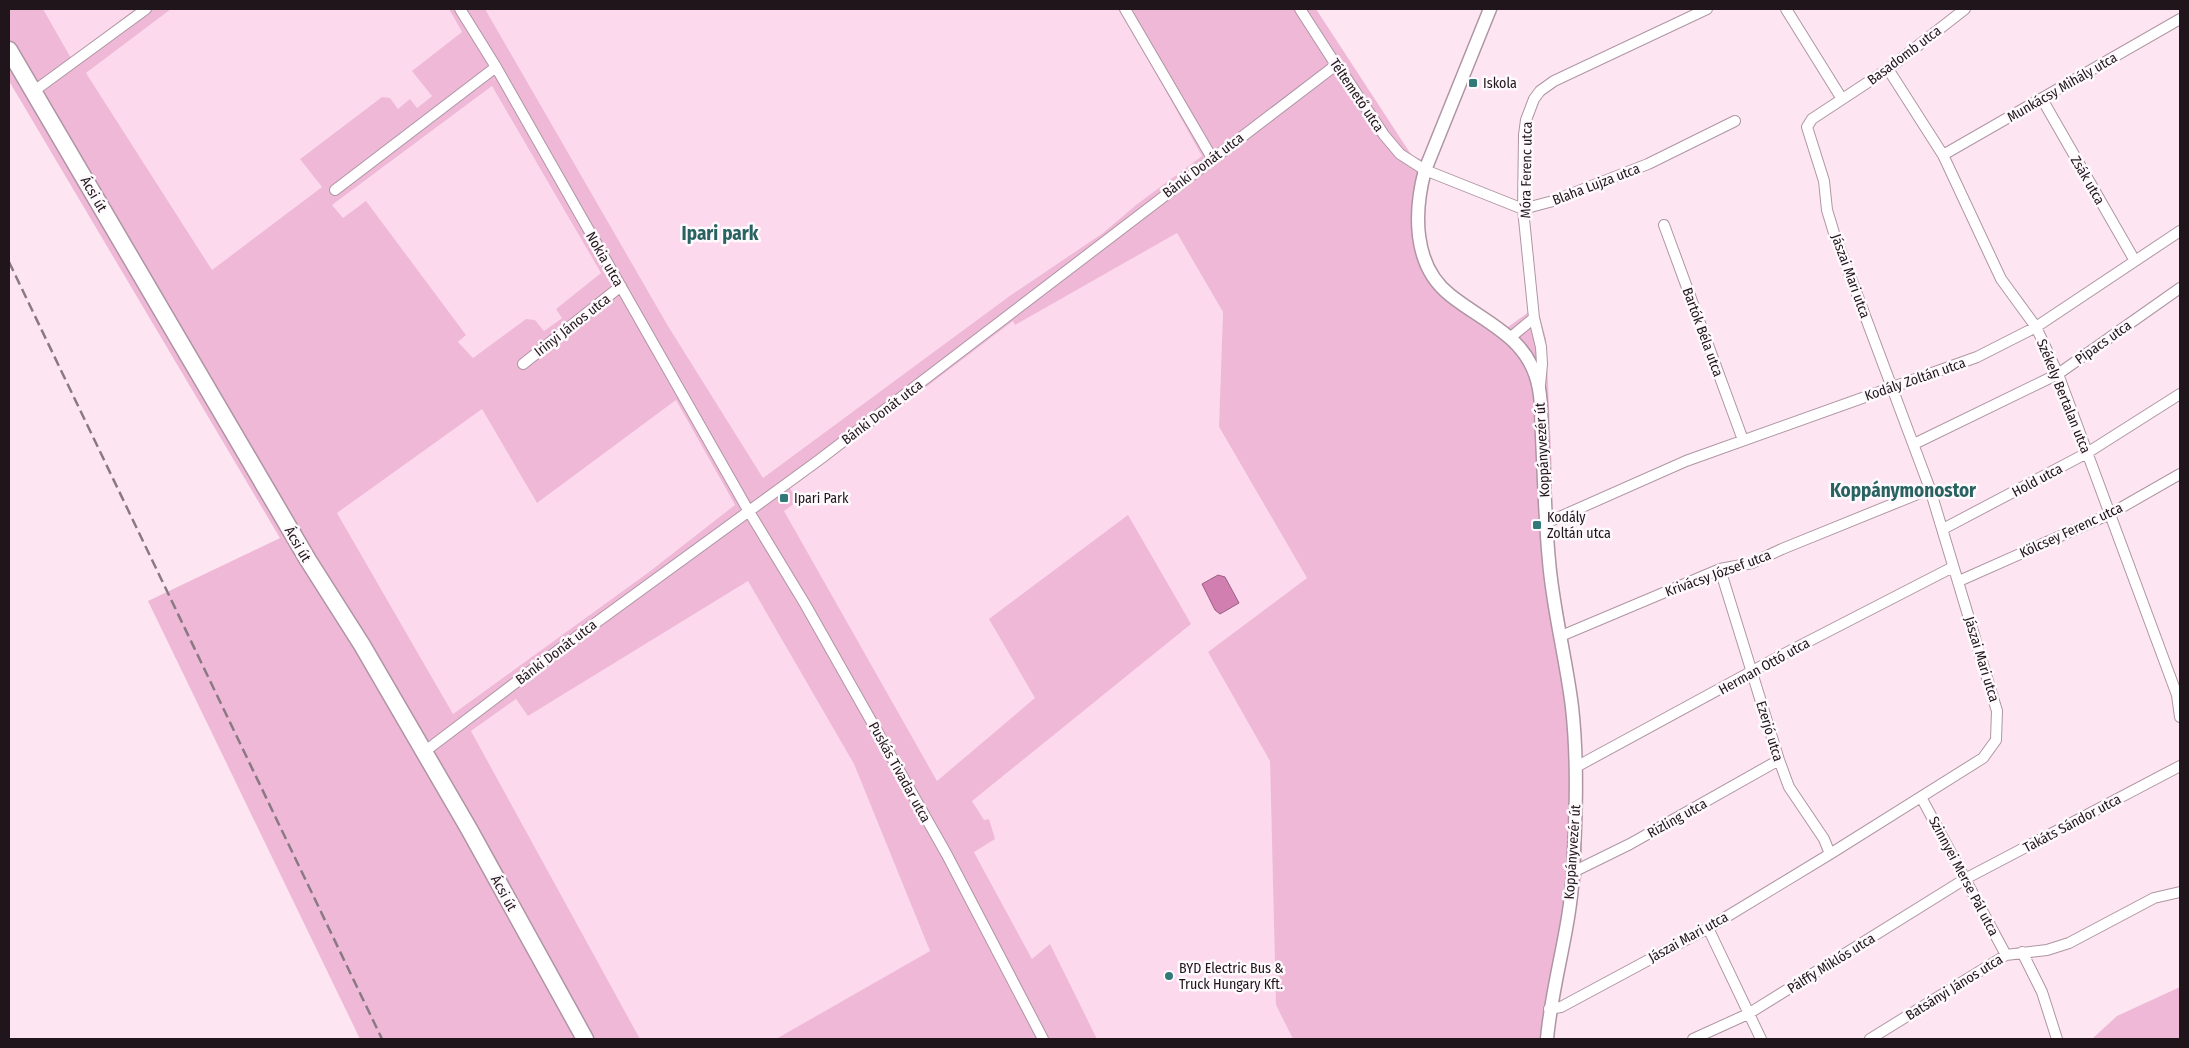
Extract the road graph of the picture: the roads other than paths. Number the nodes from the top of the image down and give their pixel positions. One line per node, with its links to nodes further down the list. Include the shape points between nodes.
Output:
1 (146, 9): 14 (street)
2 (460, 9): 12 (street, Nokia utca)
3 (1125, 9): 19 (street)
4 (1300, 9): 11 (street, Téltemető utca)
5 (1490, 9): 20 (street, Koppányvezér út)
6 (1707, 9): 22 (street, Móra Ferenc utca, via 1554,81 1540,91 1529,107 1526,120)
7 (1786, 9): 15 (street)
8 (1965, 9): 13 (street, Basadomb utca)
9 (2180, 19): 16 (street, Munkácsy Mihály utca)
10 (9, 50): 14 (main road, Ácsi út)
11 (1336, 65): 19 (street, Bánki Donát utca); 20 (street, Téltemető utca, via 1392,146)
12 (496, 68): 21 (street); 26 (street, Nokia utca)
13 (1888, 69): 15 (street, Basadomb utca); 18 (street, Székely Bertalan utca)
14 (34, 91): 51 (main road, Ácsi út)
15 (1842, 99): 33 (street, Jászai Mari utca, via 1812,119 1807,127 1824,180 1827,210)
16 (2042, 99): 18 (street, Munkácsy Mihály utca); 25 (street, Zsák utca)
17 (1735, 121): 22 (street, Blaha Lujza utca, via 1648,164 1553,201)
18 (1943, 155): 29 (street, Székely Bertalan utca, via 2001,279)
19 (1212, 158): 41 (street, Bánki Donát utca, via 899,399)
20 (1425, 170): 22 (street); 30 (street, Koppányvezér út, via 1417,223 1425,259 1435,279 1448,294)
21 (335, 190)
22 (1523, 208): 28 (street, Móra Ferenc utca)
23 (1664, 225): 36 (street, Bartók Béla utca)
24 (2180, 231): 25 (street, Kodály Zoltán utca)
25 (2134, 261): 29 (street, Kodály Zoltán utca)
26 (621, 286): 31 (street, Irinyi János utca); 41 (street, Nokia utca)
27 (2180, 288): 32 (street, Pipacs utca)
28 (1534, 318): 30 (street); 34 (street, Móra Ferenc utca, via 1541,355)
29 (2036, 327): 32 (street, Székely Bertalan utca); 33 (street, Kodály Zoltán utca, via 1978,357)
30 (1511, 337): 34 (street, Koppányvezér út, via 1528,361)
31 (523, 364)
32 (2058, 374): 37 (street, Pipacs utca); 38 (street, Székely Bertalan utca)
33 (1892, 387): 36 (street, Kodály Zoltán utca); 37 (street, Jászai Mari utca)
34 (1539, 389): 43 (street, Koppányvezér út)
35 (2180, 394): 38 (street, Hold utca)
36 (1742, 440): 43 (street, Kodály Zoltán utca)
37 (1914, 444): 40 (street, Jászai Mari utca)
38 (2087, 453): 42 (street, Székely Bertalan utca); 44 (street, Hold utca)
39 (2180, 474): 42 (street, Kölcsey Ferenc utca)
40 (1930, 489): 44 (street, Jászai Mari utca); 46 (street, Krivácsy József utca, via 1752,563)
41 (748, 510): 51 (street, Bánki Donát utca); 66 (street, Puskás Tivadar utca, via 947,855)
42 (2110, 514): 47 (street, Kölcsey Ferenc utca); 50 (street, Székely Bertalan utca, via 2177,695)
43 (1546, 523): 48 (street, Koppányvezér út)
44 (1943, 529): 45 (street, Jászai Mari utca)
45 (1953, 567): 47 (street, Jászai Mari utca); 49 (street, Herman Ottó utca)
46 (1720, 570): 48 (street, Krivácsy József utca); 49 (street, Ezerjó utca)
47 (1959, 581): 55 (street, Jászai Mari utca, via 1997,711 1996,740 1983,758)
48 (1561, 636): 54 (street, Koppányvezér út, via 1572,709)
49 (1752, 672): 52 (street, Ezerjó utca); 54 (street, Herman Ottó utca)
50 (2180, 717)
51 (424, 752): 65 (main road, Ácsi út)
52 (1779, 760): 56 (street, Ezerjó utca, via 1790,787 1824,839); 57 (street, Rizling utca, via 1630,844)
53 (2180, 766): 58 (street, Takáts Sándor utca)
54 (1576, 767): 57 (street, Koppányvezér út)
55 (1921, 797): 56 (street, Jászai Mari utca); 58 (street, Szinnyei Merse Pál utca)
56 (1830, 854): 60 (street, Jászai Mari utca)
57 (1573, 872): 63 (street, Koppányvezér út)
58 (1964, 879): 62 (street, Szinnyei Merse Pál utca); 64 (street, Pálffy Miklós utca)
59 (2180, 892): 61 (street, Batsányi János utca, via 2154,898 2069,943 2047,950)
60 (1708, 928): 63 (street, Jászai Mari utca, via 1561,1007); 64 (street)
61 (2022, 952): 62 (street, Batsányi János utca); 71 (street, via 2042,992)
62 (2006, 955): 70 (street, Batsányi János utca)
63 (1550, 1009): 67 (street, Koppányvezér út)
64 (1748, 1014): 68 (street, Pálffy Miklós utca); 69 (street)
65 (586, 1039)
66 (1044, 1039)
67 (1547, 1039)
68 (1693, 1039)
69 (1761, 1039)
70 (1870, 1039)
71 (2057, 1039)

